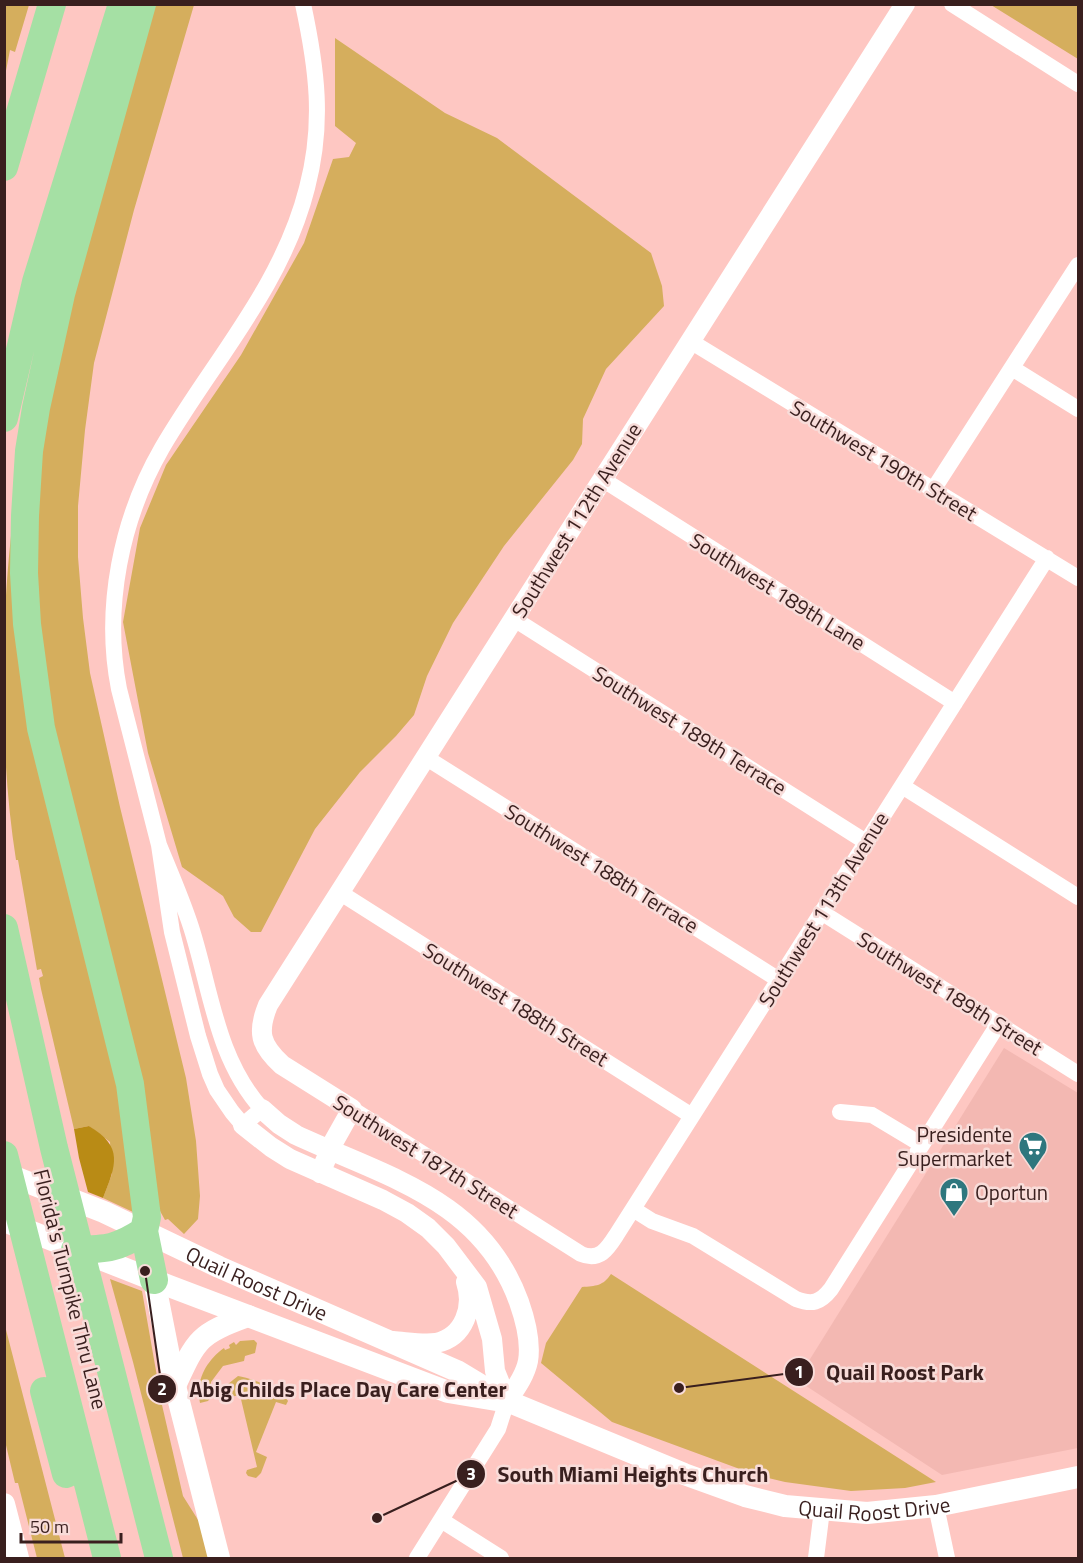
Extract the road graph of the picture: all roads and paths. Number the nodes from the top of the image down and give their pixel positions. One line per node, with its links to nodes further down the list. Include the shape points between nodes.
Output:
1 (52, 4): 8 (highway)
2 (122, 4): 13 (highway, via 36,282)
3 (142, 4): 49 (highway, via 61,294 36,408 29,451 24,573 41,728 130,1084 147,1217)
4 (303, 4): 23 (street, via 315,67 318,112 303,203 268,285 150,471 134,509 119,567 114,620 117,677)
5 (905, 4): 10 (street, Southwest 112th Avenue)
6 (952, 4): 7 (street)
7 (1078, 84)
8 (5, 163)
9 (1078, 265): 11 (street)
10 (690, 341): 14 (street, Southwest 112th Avenue); 15 (street, Southwest 190th Street)
11 (1012, 368): 12 (street); 15 (street)
12 (1078, 410)
13 (4, 418)
14 (602, 479): 18 (street, Southwest 112th Avenue); 19 (street, Southwest 189th Lane)
15 (933, 490): 16 (street, Southwest 190th Street)
16 (1047, 558): 17 (street, Southwest 190th Street); 19 (street, Southwest 113th Avenue)
17 (1078, 578)
18 (514, 619): 20 (street, Southwest 112th Avenue); 22 (street, Southwest 189th Terrace)
19 (955, 703): 21 (street, Southwest 113th Avenue)
20 (425, 757): 24 (street, Southwest 112th Avenue); 28 (street, Southwest 188th Terrace)
21 (902, 786): 22 (street, Southwest 113th Avenue); 25 (street)
22 (866, 842): 26 (street, Southwest 113th Avenue)
23 (159, 845): 32 (street, via 191,926); 33 (street, via 172,932)
24 (339, 892): 31 (street, Southwest 112th Avenue, via 273,995 261,1023); 38 (street, Southwest 188th Street)
25 (1078, 897)
26 (821, 912): 28 (street, Southwest 113th Avenue); 30 (street, Southwest 189th Street)
27 (4, 928): 40 (highway)
28 (778, 980): 38 (street, Southwest 113th Avenue)
29 (4, 1020): 40 (highway, Florida's Turnpike Thru Lane)
30 (999, 1023): 34 (street, Southwest 189th Street); 41 (street)
31 (263, 1041): 36 (street, Southwest 187th Street, via 282,1065)
32 (225, 1050): 33 (street); 35 (street)
33 (205, 1059): 39 (street, via 217,1090)
34 (1078, 1074)
35 (262, 1109): 39 (street); 42 (street, via 296,1135)
36 (352, 1109): 42 (street); 51 (street, Southwest 187th Street, via 581,1254)
37 (840, 1112): 41 (street, via 872,1115)
38 (692, 1116): 46 (street, Southwest 113th Avenue)
39 (243, 1125): 45 (street, via 280,1153)
40 (44, 1144): 55 (highway)
41 (922, 1145): 46 (street, via 831,1289 814,1303 796,1299 693,1236 652,1221)
42 (330, 1150): 45 (street); 61 (street, via 422,1191 446,1206 473,1229 501,1264 514,1288 527,1335 528,1360)
43 (4, 1155): 53 (highway, Florida's Turnpike Thru Lane)
44 (4, 1173): 49 (main road, Quail Roost Drive)
45 (320, 1173): 52 (street, via 407,1213 428,1228)
46 (633, 1209): 51 (street, Southwest 113th Avenue)
47 (4, 1221): 50 (main road, Quail Roost Drive)
48 (4, 1232): 53 (highway)
49 (144, 1232): 50 (highway, via 109,1249); 54 (highway); 57 (main road, Quail Roost Drive)
50 (75, 1250): 54 (main road, Quail Roost Drive)
51 (597, 1257)
52 (460, 1265): 59 (street, via 470,1293 469,1308 459,1328 444,1341 434,1343); 61 (street, via 477,1287 486,1312 495,1371)
53 (25, 1273): 68 (highway); 69 (highway, Florida's Turnpike Thru Lane)
54 (154, 1280): 56 (main road, Quail Roost Drive); 60 (main road)
55 (85, 1308): 70 (highway, Florida's Turnpike Thru Lane); 71 (highway)
56 (248, 1316): 58 (main road, Quail Roost Drive); 60 (main road, via 208,1332 193,1350)
57 (331, 1317): 58 (main road, via 291,1316); 59 (main road, Quail Roost Drive)
58 (278, 1328): 61 (main road, Quail Roost Drive, via 448,1392)
59 (389, 1341): 61 (main road, Quail Roost Drive, via 458,1371)
60 (176, 1386): 72 (main road)
61 (507, 1401): 65 (main road, Quail Roost Drive, via 745,1496); 66 (street, via 498,1429)
62 (1078, 1477): 64 (main road, Quail Roost Drive)
63 (4, 1504): 67 (main road)
64 (936, 1506): 65 (main road, Quail Roost Drive, via 867,1513); 76 (street)
65 (822, 1510): 75 (street)
66 (441, 1520): 73 (street); 74 (street)
67 (18, 1558)
68 (87, 1558)
69 (107, 1558)
70 (139, 1558)
71 (159, 1558)
72 (219, 1558)
73 (417, 1558)
74 (501, 1558)
75 (816, 1558)
76 (946, 1558)

